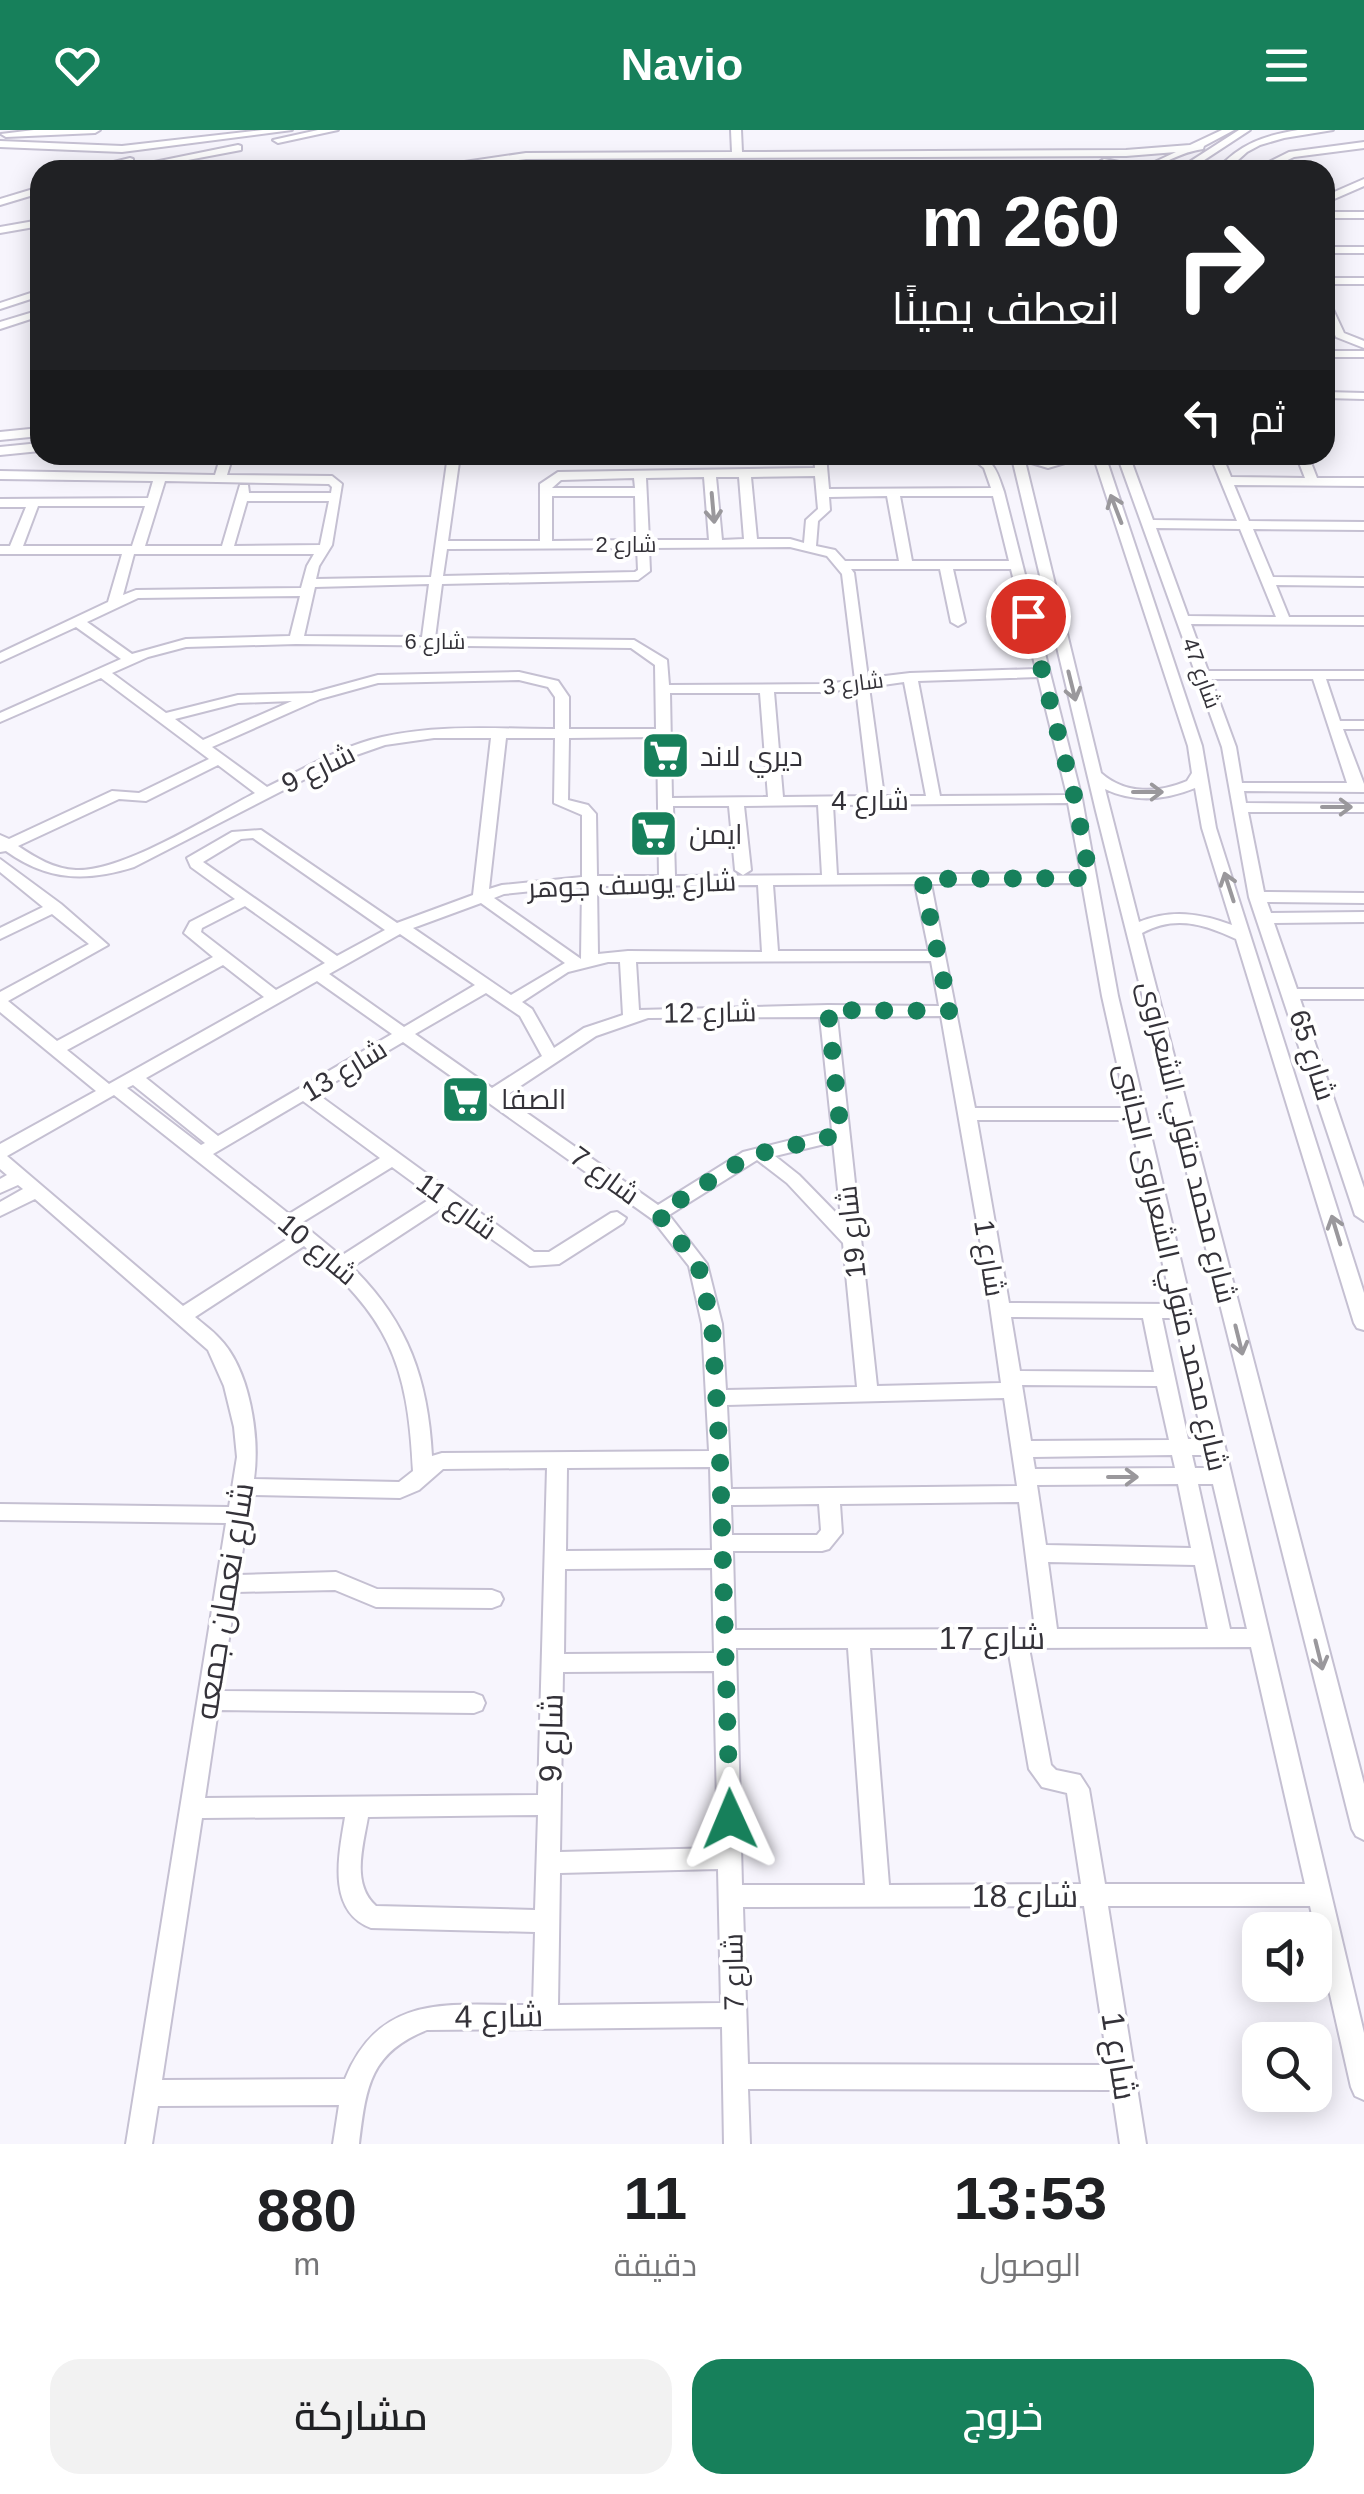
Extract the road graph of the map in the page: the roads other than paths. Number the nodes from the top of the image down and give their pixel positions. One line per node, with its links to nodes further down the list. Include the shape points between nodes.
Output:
1 (94, 130): 9 (street)
2 (287, 130): 10 (street)
3 (297, 130): 16 (street)
4 (333, 130): 17 (street)
5 (736, 130): 14 (street)
6 (1229, 130): 12 (street)
7 (1245, 130): 23 (street)
8 (1328, 130): 24 (street, via 1274,136)
9 (48, 132): 11 (street)
10 (227, 134): 11 (street, via 122,149)
11 (3, 136)
12 (1200, 148): 15 (street); 22 (street)
13 (1364, 148): 25 (street); 26 (street)
14 (737, 154): 18 (street); 19 (street)
15 (1007, 157): 20 (street); 21 (street)
16 (139, 160)
17 (173, 160)
18 (597, 160)
19 (882, 160)
20 (961, 160)
21 (1072, 160)
22 (1171, 160)
23 (1198, 160)
24 (1233, 160)
25 (1279, 160)
26 (1309, 160)
27 (1364, 182): 31 (street)
28 (30, 185): 29 (street)
29 (0, 193)
30 (30, 193): 32 (street)
31 (1335, 195)
32 (0, 202)
33 (1335, 215): 34 (street)
34 (1364, 215)
35 (30, 228): 36 (street)
36 (0, 233)
37 (1335, 247): 38 (street)
38 (1364, 247)
39 (1335, 280): 40 (street)
40 (1364, 281)
41 (30, 293): 42 (street)
42 (0, 303)
43 (30, 316): 45 (street)
44 (1335, 323): 46 (street)
45 (0, 326)
46 (1340, 334): 47 (street); 49 (street)
47 (1335, 338)
48 (1335, 345): 49 (street)
49 (1364, 345)
50 (1335, 354): 51 (street)
51 (1364, 354)
52 (1335, 395): 53 (street)
53 (1364, 396)
54 (1335, 405): 55 (street)
55 (1364, 405)
56 (30, 422): 57 (street)
57 (0, 425)
58 (30, 433): 59 (street)
59 (0, 436)
60 (30, 448): 61 (street)
61 (0, 450)
62 (225, 465): 79 (street)
63 (453, 465): 102 (street)
64 (692, 465): 73 (street)
65 (821, 465): 72 (street)
66 (988, 465): 86 (street, شارع محمد متولي الشعراوى الجانبى)
67 (1018, 465): 120 (street, شارع محمد متولي الشعراوى)
68 (1103, 465): 113 (street, one-way to 68)
69 (1127, 465): 95 (street, شارع 47)
70 (1220, 465): 81 (street)
71 (1306, 465): 82 (street)
72 (821, 472): 75 (street); 87 (street)
73 (692, 473): 74 (street); 76 (street)
74 (710, 473): 75 (street); 101 (street, one-way to 101)
75 (745, 473): 98 (street)
76 (640, 474): 84 (street, via 558,476 548,480); 85 (street)
77 (0, 475): 78 (street)
78 (162, 476): 79 (street); 91 (street)
79 (222, 476): 80 (street)
80 (247, 476): 89 (street); 90 (street, via 324,476 337,484)
81 (1226, 481): 82 (street); 96 (street)
82 (1313, 482): 83 (street)
83 (1364, 482)
84 (546, 492): 85 (street); 99 (street)
85 (642, 492): 100 (street)
86 (998, 492): 88 (street); 112 (street, شارع محمد متولي الشعراوى الجانبى)
87 (823, 493): 88 (street); 103 (street, via 824,510 811,522)
88 (893, 493): 110 (street)
89 (242, 496): 90 (street); 107 (street)
90 (336, 497): 108 (street)
91 (153, 502): 92 (street); 106 (street)
92 (33, 503): 93 (street); 105 (street)
93 (0, 504)
94 (1364, 526): 96 (street)
95 (1150, 529): 96 (street); 114 (street, شارع 47)
96 (1246, 530): 97 (street); 116 (street)
97 (1364, 535)
98 (751, 543): 101 (street, شارع 2); 103 (street, شارع 2)
99 (546, 544): 100 (street, شارع 2); 102 (street, شارع 2)
100 (644, 544): 101 (street, شارع 2); 115 (street, via 644,571 634,577)
101 (716, 544)
102 (442, 545): 115 (street)
103 (810, 546): 109 (street)
104 (0, 550): 105 (street)
105 (15, 550): 106 (street)
106 (133, 550): 107 (street); 121 (street)
107 (227, 550): 108 (street)
108 (324, 550): 118 (street)
109 (844, 565): 110 (street); 137 (street)
110 (906, 565): 111 (street)
111 (946, 565): 112 (street); 125 (street)
112 (1016, 565): 119 (street, شارع محمد متولي الشعراوى الجانبى)
113 (1139, 569): 114 (street); 150 (street)
114 (1164, 569): 122 (street, شارع 47)
115 (437, 578): 118 (street); 128 (street)
116 (1268, 581): 117 (street); 123 (street)
117 (1364, 582)
118 (308, 588): 121 (street, via 150,592); 127 (street)
119 (1023, 593): 120 (street); 132 (street, شارع محمد متولي الشعراوى الجانبى)
120 (1049, 593): 151 (street, شارع محمد متولي الشعراوى, one-way to 151)
121 (114, 604): 126 (street)
122 (1183, 620): 123 (street); 133 (street, شارع 47)
123 (1284, 620): 124 (street)
124 (1364, 621)
125 (958, 622)
126 (80, 623): 129 (street); 130 (street)
127 (296, 640): 128 (street, شارع 6); 130 (street, شارع 6, via 186,644)
128 (428, 641): 139 (street, شارع 6, via 634,644 662,662)
129 (0, 658)
130 (130, 660): 131 (street, شارع 6)
131 (102, 672): 141 (street, شارع 6); 142 (street)
132 (1042, 673): 136 (street, شارع 3); 156 (street, شارع محمد متولي الشعراوى الجانبى)
133 (1203, 675): 134 (street); 152 (street, شارع 47)
134 (1318, 675): 135 (street); 143 (street)
135 (1364, 675)
136 (910, 677): 137 (street, شارع 3); 158 (street)
137 (862, 685): 138 (street, شارع 3); 157 (street)
138 (767, 688): 139 (street, شارع 3); 159 (street)
139 (664, 689): 146 (street, شارع 6)
140 (315, 696): 142 (street, via 238,699); 145 (street, via 398,676 532,676 559,690); 148 (street)
141 (0, 718)
142 (163, 718): 148 (street)
143 (1335, 725): 144 (street); 154 (street)
144 (1364, 726)
145 (561, 733): 146 (street, شارع 9); 147 (street, شارع 9); 172 (street, via 560,801 588,812)
146 (664, 733): 161 (street, شارع 6)
147 (498, 734): 155 (street, شارع 9, via 383,741); 175 (street)
148 (202, 746): 149 (street)
149 (220, 759): 155 (street); 166 (street, via 141,798 117,794)
150 (1200, 772): 151 (street, one-way to 150, via 1120,792 1157,793 1193,784); 187 (street, one-way to 150, via 1209,828)
151 (1094, 775): 185 (street, شارع محمد متولي الشعراوى)
152 (1238, 787): 153 (street); 163 (street, شارع 47)
153 (1287, 788): 154 (street); 164 (street)
154 (1360, 788)
155 (266, 794): 166 (street, شارع 9, via 105,872 46,870)
156 (1075, 799): 158 (street, شارع 4); 169 (street, شارع محمد متولي الشعراوى الجانبى)
157 (877, 800): 158 (street, شارع 4); 160 (street, شارع 4)
158 (934, 800)
159 (776, 801): 160 (street, شارع 4); 162 (street, شارع 4)
160 (824, 801): 170 (street)
161 (666, 802): 162 (street, شارع 4); 173 (street, شارع 6)
162 (736, 802): 168 (street)
163 (1239, 807): 164 (street); 176 (street, شارع 47)
164 (1294, 807): 165 (street, one-way to 165)
165 (1364, 808)
166 (2, 845)
167 (0, 864): 180 (street)
168 (743, 870)
169 (1090, 878): 171 (street, شارع يوسف جوهر); 212 (street, شارع محمد متولي الشعراوى الجانبى)
170 (830, 879): 171 (street, شارع يوسف جوهر); 174 (street, شارع يوسف جوهر)
171 (922, 879): 190 (street, شارع 1)
172 (588, 880): 173 (street, شارع يوسف جوهر); 175 (street, شارع يوسف جوهر); 192 (street)
173 (667, 880): 174 (street, شارع يوسف جوهر)
174 (764, 880): 189 (street)
175 (481, 896): 184 (street, شارع يوسف جوهر); 192 (street)
176 (1258, 897): 177 (street); 183 (street, شارع 65)
177 (1302, 897): 178 (street); 181 (street)
178 (1364, 898)
179 (246, 899): 184 (street, via 195,862 237,835 260,834); 191 (street, via 192,930); 193 (street)
180 (56, 907): 186 (street); 199 (street, via 98,940 98,948)
181 (1309, 916): 182 (street); 183 (street)
182 (1364, 917)
183 (1264, 918): 196 (street, شارع 65)
184 (398, 928): 193 (street, شارع يوسف جوهر); 195 (street)
185 (1134, 931): 187 (street, via 1184,916); 271 (street, شارع محمد متولي الشعراوى, one-way to 271)
186 (0, 934)
187 (1242, 936): 214 (street)
188 (628, 956): 189 (street); 192 (street); 203 (street)
189 (770, 956): 190 (street)
190 (938, 956): 202 (street, شارع 1)
191 (224, 958): 198 (street); 205 (street)
192 (583, 961): 200 (street)
193 (336, 962): 194 (street, شارع يوسف جوهر)
194 (316, 974): 198 (street, شارع يوسف جوهر); 204 (street, شارع 7)
195 (487, 985): 200 (street); 204 (street, شارع 13)
196 (1293, 994): 197 (street); 215 (street, شارع 65)
197 (1364, 994)
198 (276, 997): 207 (street, شارع يوسف جوهر)
199 (0, 1001): 205 (street, شارع 10)
200 (511, 1002): 206 (street, via 537,1026)
201 (828, 1010): 202 (street, شارع 12); 203 (street, شارع 12); 213 (street, شارع 19)
202 (950, 1011): 211 (street, شارع 1)
203 (630, 1016): 206 (street, شارع 12)
204 (404, 1034): 209 (street, شارع 13); 210 (street, شارع 7)
205 (55, 1049): 208 (street, شارع 10)
206 (550, 1055): 210 (street, شارع 12)
207 (134, 1078): 208 (street, شارع يوسف جوهر); 216 (street)
208 (112, 1090): 216 (street, شارع 10); 218 (street, شارع يوسف جوهر)
209 (304, 1093): 216 (street, شارع 13); 219 (street, شارع 11)
210 (493, 1096): 223 (street, شارع 7)
211 (968, 1114): 212 (street); 230 (street, شارع 1)
212 (1137, 1114): 232 (street, شارع محمد متولي الشعراوى الجانبى)
213 (841, 1134): 217 (street); 228 (street, شارع 19)
214 (1308, 1140): 215 (street); 234 (street, one-way to 214)
215 (1340, 1141): 224 (street, شارع 65)
216 (208, 1149): 226 (street, شارع 10)
217 (758, 1152): 223 (street); 228 (street)
218 (0, 1156): 220 (street, شارع نعمان جمعه)
219 (393, 1158): 221 (street, شارع 11); 226 (street)
220 (19, 1184): 222 (street); 233 (street, شارع نعمان جمعه)
221 (446, 1197): 225 (street, شارع 11, via 537,1261 552,1259); 229 (street)
222 (0, 1210)
223 (658, 1214): 238 (street, شارع 7, via 690,1251 708,1294)
224 (1364, 1215)
225 (618, 1218)
226 (288, 1223): 227 (street, شارع 10)
227 (305, 1236): 229 (street, شارع 10); 233 (street)
228 (852, 1242): 237 (street, شارع 19)
229 (341, 1264): 244 (street, شارع 10, via 388,1320 409,1363 421,1411)
230 (999, 1310): 231 (street); 236 (street, شارع 1)
231 (1152, 1311): 232 (street); 235 (street)
232 (1182, 1311): 240 (street, شارع محمد متولي الشعراوى الجانبى)
233 (184, 1315): 248 (street, شارع نعمان جمعه, via 215,1345 234,1379 246,1416)
234 (1364, 1324)
235 (1166, 1379): 236 (street); 239 (street)
236 (1009, 1384): 237 (street); 241 (street, شارع 1)
237 (868, 1394): 238 (street)
238 (716, 1398): 242 (street, شارع 7)
239 (1180, 1446): 240 (street); 241 (street); 245 (street)
240 (1214, 1446): 246 (street, شارع محمد متولي الشعراوى الجانبى)
241 (1022, 1448): 247 (street, شارع 1)
242 (720, 1459): 243 (street); 250 (street, شارع 7)
243 (557, 1461): 244 (street, via 442,1461); 256 (street, شارع 9)
244 (423, 1471): 248 (street, via 400,1490)
245 (1186, 1476): 246 (street); 247 (street, one-way to 245); 255 (street)
246 (1219, 1476): 262 (street, شارع محمد متولي الشعراوى الجانبى)
247 (1028, 1486): 249 (street); 254 (street, شارع 1)
248 (242, 1487): 252 (street, شارع نعمان جمعه)
249 (829, 1496): 250 (street); 253 (street, via 832,1533 822,1543)
250 (721, 1497): 253 (street, شارع 7)
251 (0, 1512): 252 (street)
252 (238, 1515): 257 (street, شارع نعمان جمعه)
253 (722, 1551): 256 (street); 264 (street, شارع 7)
254 (1036, 1553): 255 (street); 260 (street, شارع 1)
255 (1203, 1557): 261 (street)
256 (555, 1560): 265 (street, شارع 9)
257 (227, 1584): 258 (street, via 336,1581 376,1598); 266 (street, شارع نعمان جمعه)
258 (492, 1599)
259 (1017, 1638): 260 (street, شارع 17); 263 (street, شارع 17); 277 (street, شارع 1, via 1040,1769 1050,1780 1078,1789)
260 (1047, 1638): 261 (street, شارع 17)
261 (1221, 1638): 262 (street, شارع 17)
262 (1259, 1638): 274 (street, شارع محمد متولي الشعراوى الجانبى)
263 (858, 1639): 264 (street, شارع 17); 276 (street)
264 (725, 1650): 265 (street, شارع 17); 272 (street, شارع 7)
265 (553, 1663): 268 (street, شارع 9)
266 (208, 1700): 267 (street); 270 (street, شارع نعمان جمعه)
267 (474, 1703)
268 (550, 1805): 269 (street); 273 (street, شارع 9)
269 (358, 1806): 270 (street); 278 (street, via 349,1882 359,1908 371,1917)
270 (192, 1808): 285 (street, شارع نعمان جمعه)
271 (1364, 1828)
272 (730, 1858): 273 (street); 275 (street, شارع 7)
273 (548, 1863): 278 (street, شارع 9)
274 (1319, 1895): 277 (street, شارع 18); 283 (street, شارع محمد متولي الشعراوى الجانبى)
275 (732, 1896): 276 (street, شارع 18); 280 (street, شارع 7)
276 (878, 1896): 277 (street, شارع 18)
277 (1094, 1896): 282 (street, شارع 1)
278 (546, 1921): 279 (street, شارع 9)
279 (545, 2015): 280 (street, شارع 4); 284 (street, شارع 4, via 427,2018 400,2026 369,2054)
280 (734, 2015): 281 (street, شارع 7)
281 (736, 2076): 282 (street); 288 (street, شارع 7)
282 (1122, 2078): 289 (street, شارع 1)
283 (1364, 2086)
284 (353, 2092): 285 (street); 287 (street, شارع 4)
285 (148, 2093): 286 (street, شارع نعمان جمعه)
286 (139, 2144)
287 (346, 2144)
288 (738, 2144)
289 (1132, 2144)

